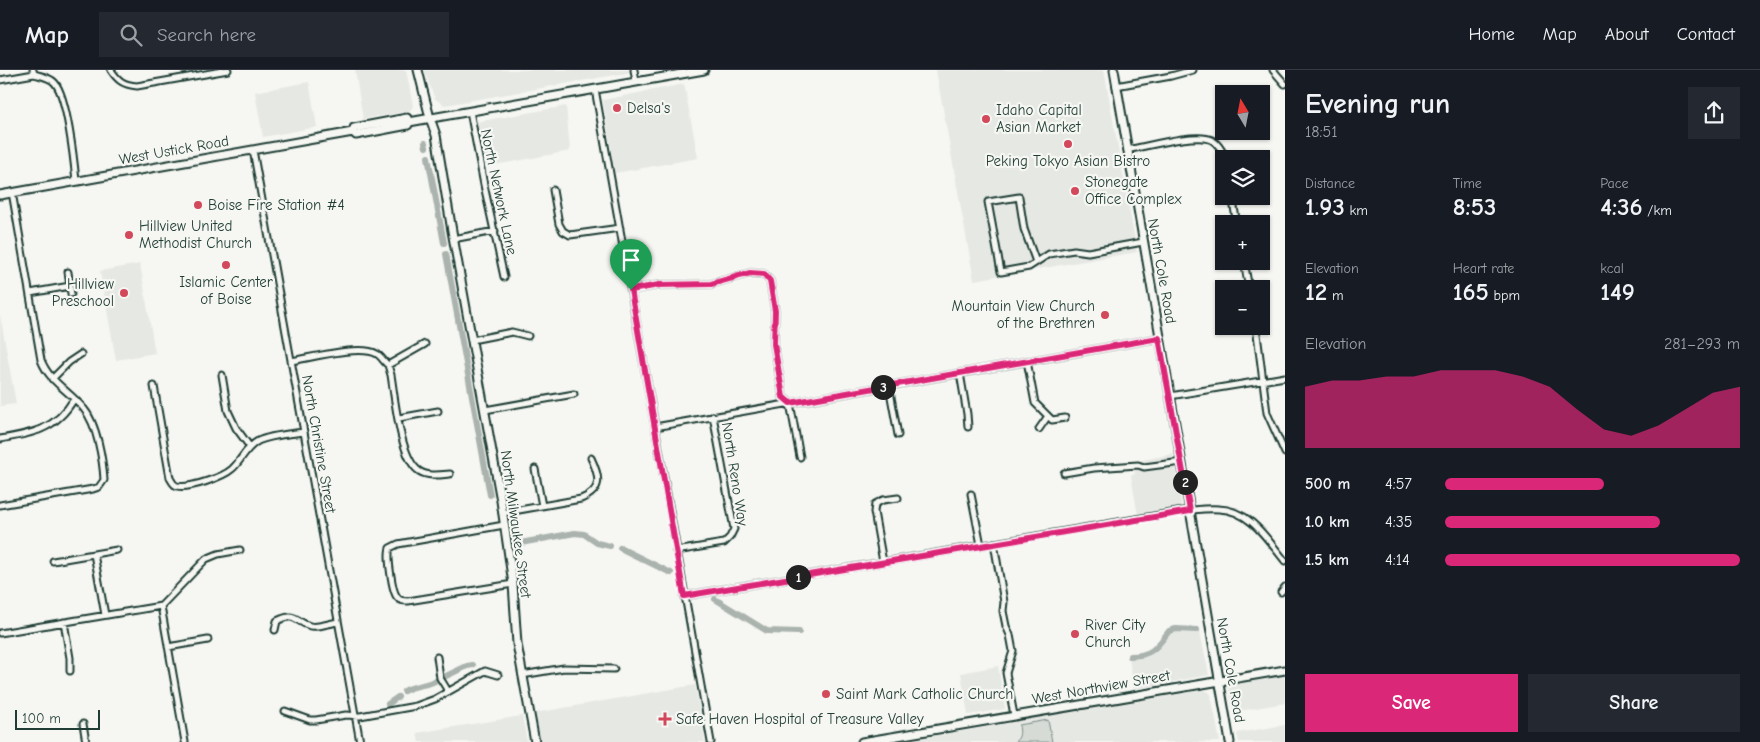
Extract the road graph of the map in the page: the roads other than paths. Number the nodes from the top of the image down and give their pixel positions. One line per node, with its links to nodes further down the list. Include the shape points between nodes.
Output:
1 (111, 70): 2 (street, via 124,84 137,86)
2 (228, 70)
3 (418, 70): 16 (main road, North Milwaukee Street)
4 (634, 70): 11 (street)
5 (704, 70): 11 (main road, West Ustick Road)
6 (1114, 70): 13 (main road, North Cole Road)
7 (1193, 70): 13 (street)
8 (1273, 70): 12 (street)
9 (34, 72): 10 (street); 20 (street, via 54,83 62,95)
10 (0, 80)
11 (636, 82): 14 (main road, West Ustick Road)
12 (1285, 84)
13 (1116, 86): 18 (main road, North Cole Road)
14 (595, 89): 15 (main road, West Ustick Road); 24 (street)
15 (470, 111): 16 (main road, West Ustick Road); 25 (street, North Network Lane)
16 (430, 118): 17 (main road, West Ustick Road, via 409,122 408,126); 26 (main road, North Milwaukee Street, via 436,135)
17 (253, 150): 20 (main road, West Ustick Road); 41 (street, North Christine Street)
18 (1127, 150): 19 (street, via 1197,137 1213,140); 27 (main road, North Cole Road)
19 (1222, 150)
20 (76, 181): 22 (main road, West Ustick Road)
21 (552, 190): 24 (street, via 559,224 570,235)
22 (12, 192): 23 (main road, West Ustick Road); 33 (street)
23 (0, 194)
24 (620, 228): 32 (street)
25 (495, 231): 26 (street); 30 (street, North Network Lane)
26 (453, 239): 38 (main road, North Milwaukee Street)
27 (1143, 242): 28 (street, via 1088,252 1074,250 1049,254); 37 (main road, North Cole Road)
28 (1036, 262): 28 (street, via 1029,267 1001,272 988,202 1019,196 1024,229)
29 (68, 272): 31 (street)
30 (504, 277)
31 (70, 286): 33 (street); 34 (street)
32 (631, 290): 54 (street, via 659,285 711,284 750,273 764,274 770,281 775,311 774,344 783,397); 61 (street)
33 (30, 293): 47 (street, via 41,360)
34 (71, 294)
35 (1257, 335): 48 (street)
36 (528, 336): 38 (street, via 512,332)
37 (1159, 338): 42 (street); 52 (main road, North Cole Road)
38 (472, 340): 55 (main road, North Milwaukee Street)
39 (426, 344): 43 (street)
40 (81, 354): 47 (street)
41 (291, 361): 43 (street, via 367,350 377,354); 64 (street, North Christine Street)
42 (1027, 361): 44 (street); 58 (street, via 1035,404)
43 (388, 365): 59 (street)
44 (960, 373): 50 (street); 62 (street)
45 (222, 375): 67 (street, via 228,411)
46 (1285, 377): 48 (street)
47 (52, 379): 53 (street)
48 (1263, 381): 52 (street); 68 (street, via 1267,413)
49 (154, 386): 67 (street, via 173,484 179,487 224,475 234,468)
50 (889, 386): 54 (street); 65 (street)
51 (574, 394): 55 (street)
52 (1170, 396): 71 (main road, North Cole Road)
53 (74, 399): 66 (street, via 45,428 33,434); 77 (street, via 84,408 95,430 104,476 102,484 93,489)
54 (790, 403): 57 (street); 69 (street)
55 (485, 410): 80 (main road, North Milwaukee Street)
56 (438, 411): 59 (street)
57 (713, 416): 61 (street); 86 (street, North Reno Way, via 734,529 724,543)
58 (1048, 416): 60 (street, via 1052,420); 63 (street)
59 (399, 418): 74 (street, via 404,449 410,462 420,472)
60 (1065, 418)
61 (655, 427): 86 (street)
62 (968, 427)
63 (1038, 429)
64 (304, 432): 67 (street, via 264,439); 98 (street, North Christine Street)
65 (898, 435)
66 (0, 439)
67 (250, 447)
68 (1285, 453)
69 (800, 457)
70 (592, 458): 78 (street, via 598,477 592,493 581,499)
71 (1182, 462): 73 (street); 79 (main road, North Cole Road)
72 (535, 470): 78 (street)
73 (1064, 473)
74 (450, 474)
75 (971, 494): 83 (street)
76 (898, 498): 90 (street, via 875,504)
77 (0, 505)
78 (542, 506): 80 (street)
79 (1190, 511): 82 (street); 89 (street, via 1218,508 1240,514 1251,521); 109 (main road, North Cole Road)
80 (502, 513): 81 (main road, North Milwaukee Street)
81 (504, 525): 91 (main road, North Milwaukee Street); 91 (street, via 398,544 390,548 388,556 395,595 401,601)
82 (994, 543): 83 (street); 113 (street, via 1003,611 1013,651 1006,673)
83 (981, 546): 90 (street)
84 (117, 550): 87 (street)
85 (240, 550): 95 (street, via 206,559)
86 (676, 551): 94 (street)
87 (94, 554): 88 (street); 96 (street)
88 (53, 561)
89 (1285, 561)
90 (883, 562): 94 (street)
91 (513, 584): 108 (main road, North Milwaukee Street, via 515,632)
92 (1285, 587): 93 (street)
93 (1281, 592)
94 (684, 596): 119 (street)
95 (161, 606): 96 (street); 102 (street)
96 (105, 615): 97 (street)
97 (64, 622): 100 (street); 106 (street)
98 (338, 622): 99 (street, via 313,626 289,616 277,620); 112 (street, North Christine Street)
99 (275, 630)
100 (0, 633)
101 (208, 640): 102 (street)
102 (168, 647): 116 (street)
103 (436, 657): 110 (street, via 440,678)
104 (614, 670): 108 (street, via 564,668)
105 (1285, 670): 109 (main road, West Northview Street)
106 (70, 671)
107 (498, 675): 110 (street, via 485,671)
108 (522, 675): 118 (main road, North Milwaukee Street)
109 (1219, 680): 113 (main road, West Northview Street); 121 (main road, North Cole Road)
110 (448, 691): 112 (street, via 416,706)
111 (285, 712): 112 (street, via 310,720)
112 (355, 715): 117 (street, North Christine Street)
113 (1014, 716): 120 (main road, West Northview Street)
114 (83, 724): 115 (street)
115 (86, 742)
116 (185, 742)
117 (360, 742)
118 (535, 742)
119 (711, 742)
120 (862, 742)
121 (1230, 742)

